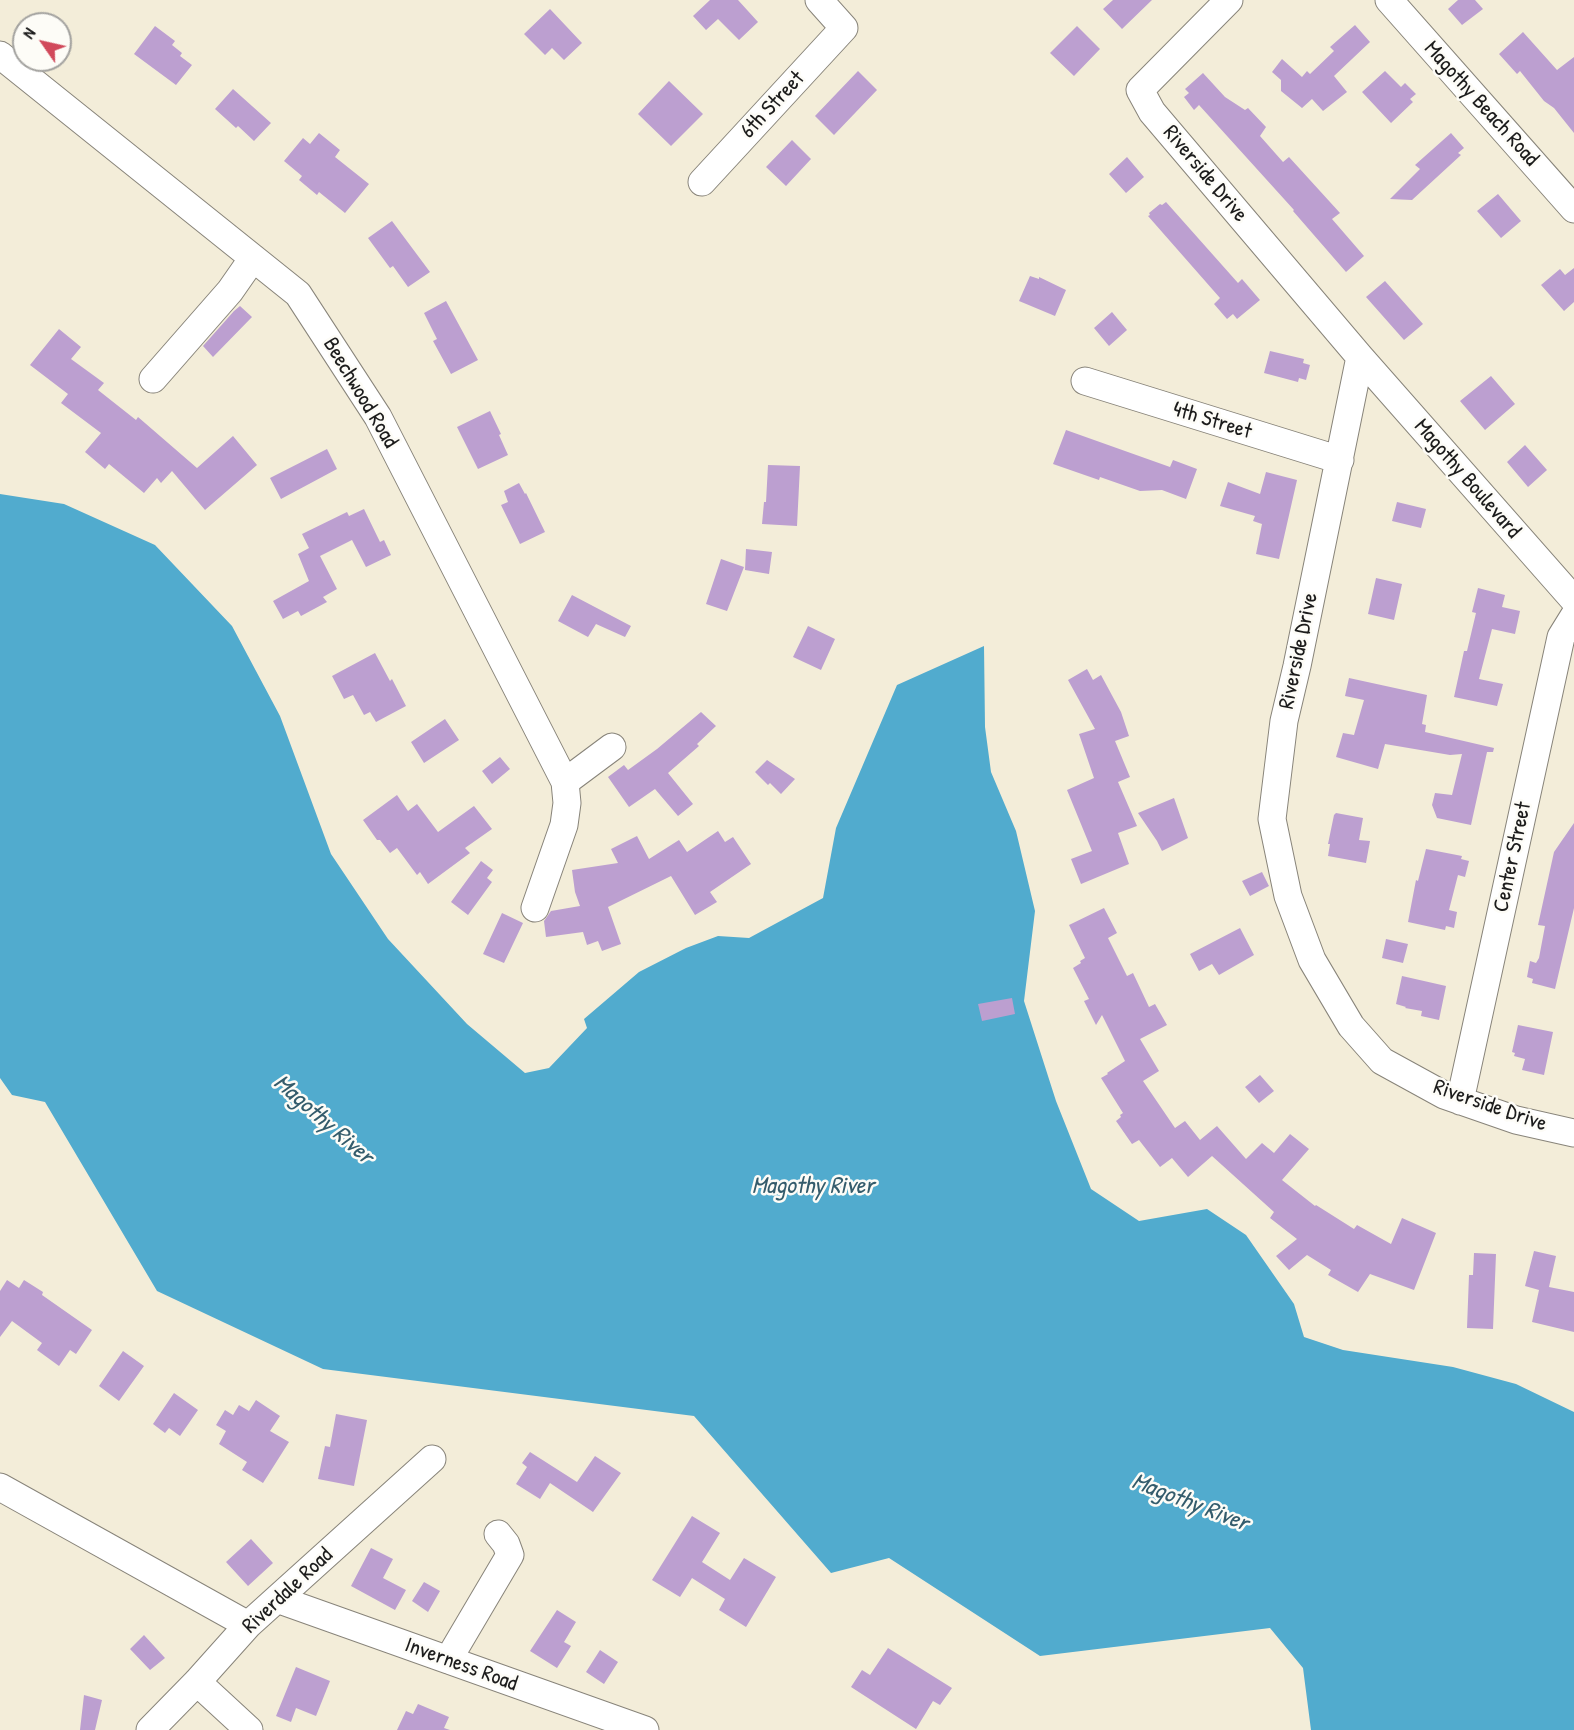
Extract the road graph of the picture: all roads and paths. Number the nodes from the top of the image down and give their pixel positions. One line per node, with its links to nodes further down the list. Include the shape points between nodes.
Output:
1 (819, 0): 5 (street, 6th Street, via 844,28)
2 (1229, 0): 8 (street, Riverside Drive, via 1140,90 1152,112)
3 (1389, 0): 6 (street, Magothy Beach Road)
4 (0, 55): 7 (street, Beechwood Road)
5 (702, 182)
6 (1574, 209)
7 (253, 258): 9 (street, via 230,291); 15 (street, Beechwood Road, via 298,294 378,417)
8 (1360, 357): 11 (street, Riverside Drive); 12 (street, Magothy Boulevard)
9 (153, 379)
10 (1085, 381): 11 (street, 4th Street)
11 (1340, 460): 17 (street, Riverside Drive, via 1284,721 1272,819 1274,835 1288,896 1312,960 1351,1026 1382,1061)
12 (1574, 600)
13 (1574, 616): 17 (street, Center Street, via 1561,637)
14 (612, 747): 15 (street)
15 (565, 782): 16 (street, via 564,825)
16 (535, 908)
17 (1460, 1101): 18 (street, Riverside Drive, via 1516,1120)
18 (1574, 1133)
19 (432, 1459): 22 (street, Riverdale Road)
20 (0, 1487): 23 (street)
21 (498, 1534): 24 (street, via 510,1555)
22 (278, 1599): 23 (street, Riverdale Road); 24 (street, Inverness Road)
23 (248, 1625): 25 (street, Riverdale Road)
24 (448, 1660): 28 (street, Inverness Road)
25 (197, 1682): 26 (street, Riverdale Road); 27 (street)
26 (150, 1730)
27 (249, 1730)
28 (645, 1730)

